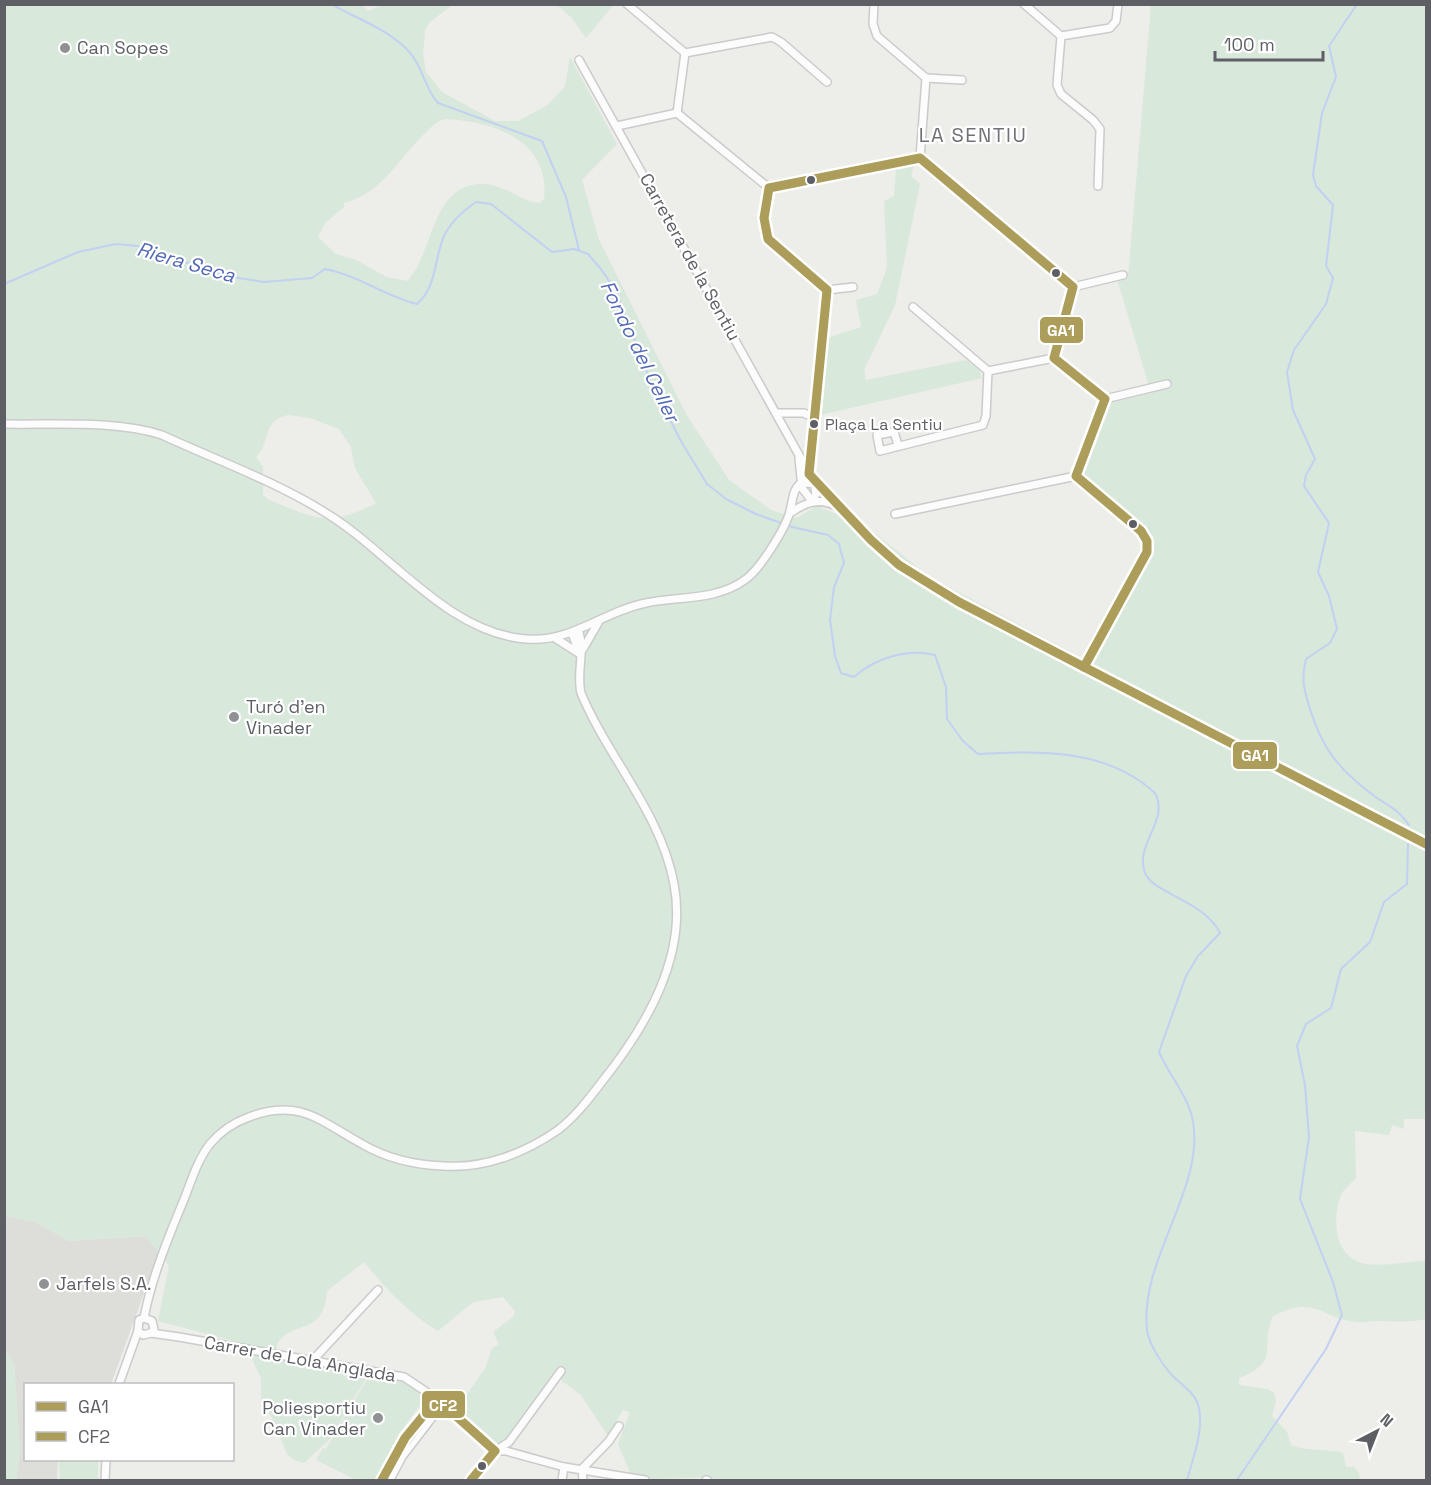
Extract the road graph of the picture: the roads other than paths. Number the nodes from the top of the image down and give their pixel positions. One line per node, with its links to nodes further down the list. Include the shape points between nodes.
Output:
1 (627, 4): 6 (street)
2 (874, 4): 8 (street, via 874,31)
3 (1024, 4): 5 (street)
4 (1118, 4): 5 (street, via 1116,21 1110,28)
5 (1061, 36): 14 (street, via 1057,85 1061,94 1100,129)
6 (685, 53): 10 (street, via 772,37); 11 (street)
7 (579, 60): 12 (street, Carretera de la Sentiu)
8 (926, 78): 9 (street); 13 (street)
9 (962, 80)
10 (826, 82)
11 (677, 113): 12 (street); 15 (street)
12 (617, 126): 26 (street, Carretera de la Sentiu)
13 (920, 158): 15 (street); 18 (street)
14 (1098, 186)
15 (769, 188): 19 (street, via 766,237)
16 (1123, 275): 18 (street)
17 (853, 287): 19 (street)
18 (1073, 287): 21 (street)
19 (827, 290): 25 (street)
20 (913, 307): 22 (street)
21 (1054, 358): 22 (street); 24 (street)
22 (988, 371): 30 (street, via 987,416 983,424)
23 (1167, 384): 24 (street)
24 (1105, 399): 34 (street)
25 (816, 401): 27 (street); 28 (street)
26 (776, 413): 27 (street); 31 (street, Carretera de la Sentiu)
27 (804, 413): 28 (street)
28 (814, 418): 32 (street)
29 (4, 424): 43 (street, via 78,424 162,435 324,512 463,620 510,637)
30 (898, 444)
31 (799, 455): 33 (street, Carretera de la Sentiu); 36 (street)
32 (811, 460): 33 (street); 35 (street)
33 (810, 474): 35 (street, Carretera de la Sentiu)
34 (1076, 476): 39 (street); 45 (street, via 1141,531 1147,541 1147,552)
35 (816, 482): 36 (street); 37 (street); 38 (street)
36 (801, 483): 37 (street, via 804,494); 40 (street)
37 (812, 501): 38 (street); 40 (street)
38 (843, 510): 45 (street, via 899,565 959,602)
39 (895, 514)
40 (788, 515): 41 (street, via 758,567 736,586 697,597 646,603)
41 (598, 622): 42 (street); 44 (street)
42 (575, 631): 43 (street); 44 (street, via 582,641)
43 (555, 638): 44 (street)
44 (580, 654): 48 (street, via 581,693 652,822 675,887 672,949 655,1000 631,1044 582,1107 558,1129 513,1155 488,1162 445,1167 400,1159 361,1144 310,1113 294,1110 270,1110 246,1118 224,1131 199,1163 155,1275)
45 (1084, 667): 46 (street)
46 (1426, 844)
47 (378, 1290): 51 (street)
48 (144, 1318): 49 (street, via 137,1323); 50 (street, via 153,1323)
49 (138, 1331): 50 (street); 53 (street)
50 (151, 1333): 51 (street, Carrer de Lola Anglada)
51 (312, 1361): 54 (street, Carrer de Lola Anglada, via 404,1377)
52 (561, 1371): 56 (street, via 509,1442)
53 (119, 1383)
54 (440, 1402): 56 (street, Carrer de Lola Anglada); 61 (street, via 405,1438); 62 (street)
55 (619, 1426): 59 (street)
56 (495, 1451): 58 (street); 63 (street)
57 (106, 1461): 60 (street)
58 (564, 1467): 59 (street); 64 (street)
59 (582, 1469): 65 (street); 66 (street)
60 (105, 1480)
61 (382, 1480)
62 (391, 1480)
63 (471, 1480)
64 (562, 1480)
65 (583, 1480)
66 (645, 1480)

